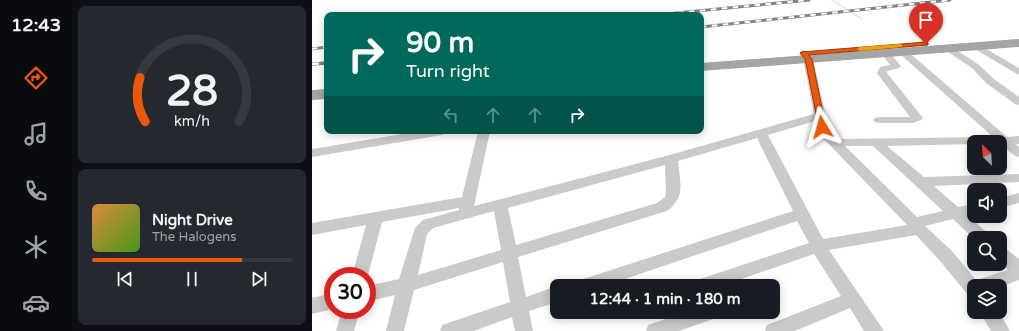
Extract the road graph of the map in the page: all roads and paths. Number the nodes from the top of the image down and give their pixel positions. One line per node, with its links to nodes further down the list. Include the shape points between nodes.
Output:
1 (832, 0): 2 (path, bridge)
2 (862, 19)
3 (1019, 42): 4 (main road); 8 (main road)
4 (976, 46): 5 (main road); 11 (street)
5 (948, 48): 6 (main road); 16 (street, via 975,66 990,81)
6 (903, 52): 7 (main road); 23 (street)
7 (885, 53): 8 (main road); 18 (street, via 896,66 883,69 882,73 917,118)
8 (806, 56): 9 (main road); 10 (main road); 17 (street)
9 (704, 60)
10 (704, 66)
11 (1019, 72)
12 (324, 87): 13 (main road)
13 (312, 88)
14 (324, 94): 15 (main road)
15 (312, 95)
16 (1019, 102)
17 (820, 116): 19 (street); 27 (street, via 824,132)
18 (879, 120)
19 (762, 133): 33 (street); 42 (street)
20 (371, 134): 30 (street)
21 (424, 134): 30 (street)
22 (483, 134): 39 (street)
23 (998, 135)
24 (1007, 140): 25 (street)
25 (1019, 140)
26 (967, 141): 28 (street)
27 (835, 143): 28 (street); 44 (street)
28 (877, 143): 35 (street)
29 (1007, 143): 32 (street)
30 (364, 144): 31 (street)
31 (312, 153)
32 (1019, 153)
33 (671, 159): 38 (street); 48 (street, via 672,198 662,207)
34 (1019, 178): 35 (street)
35 (920, 182): 41 (street)
36 (1019, 198): 37 (street)
37 (1007, 201)
38 (500, 205): 39 (street); 48 (street)
39 (466, 208): 43 (street); 57 (street, via 423,228)
40 (967, 210): 41 (street)
41 (954, 213): 44 (street); 46 (street)
42 (801, 214): 47 (street); 53 (street)
43 (376, 217): 45 (street); 50 (street)
44 (916, 226): 47 (street); 55 (street)
45 (312, 228)
46 (975, 231)
47 (818, 246): 54 (street); 60 (street)
48 (510, 254): 57 (street); 63 (street)
49 (1007, 259): 51 (street)
50 (362, 267)
51 (1019, 269)
52 (1019, 273): 56 (street)
53 (604, 279)
54 (721, 279)
55 (967, 279)
56 (1001, 279)
57 (407, 285): 58 (street); 68 (street)
58 (376, 292)
59 (550, 296): 63 (street)
60 (853, 300): 72 (street); 73 (street)
61 (324, 304): 62 (street)
62 (312, 306)
63 (520, 307): 69 (street); 70 (street)
64 (348, 319): 67 (street)
65 (697, 319): 66 (street)
66 (684, 326): 71 (street)
67 (345, 331)
68 (395, 331)
69 (449, 331)
70 (524, 331)
71 (655, 331)
72 (774, 331)
73 (875, 331)

